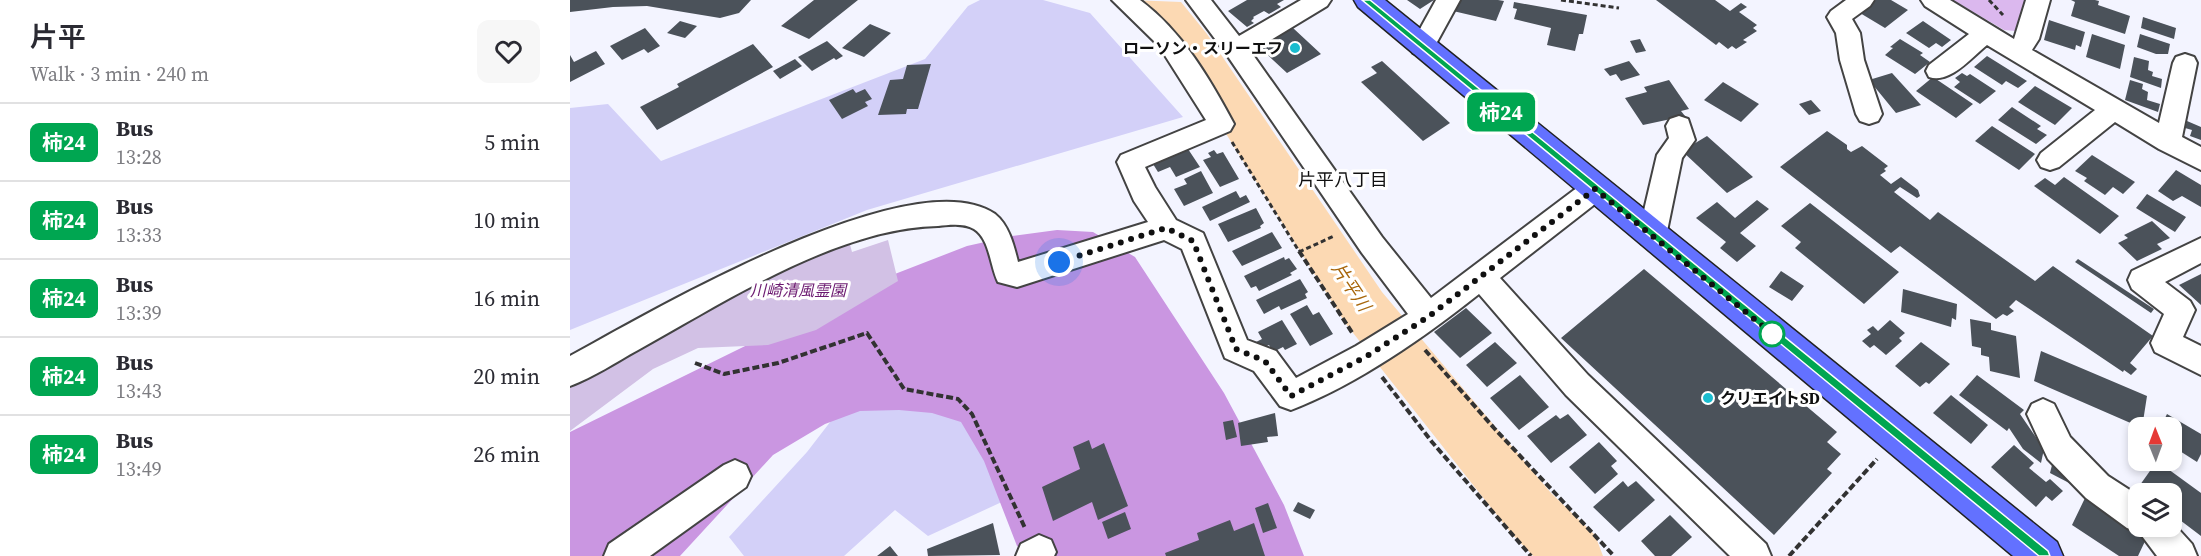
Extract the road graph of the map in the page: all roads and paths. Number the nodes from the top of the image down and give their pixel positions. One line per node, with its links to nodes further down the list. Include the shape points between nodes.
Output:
1 (1124, 0): 24 (street, via 1144,13 1177,50 1221,124 1131,162 1144,193)
2 (1198, 0): 13 (street)
3 (1319, 0): 13 (street)
4 (1367, 0): 12 (main road)
5 (1448, 0): 12 (street)
6 (1561, 0): 10 (path)
7 (1862, 0): 18 (street, via 1839,17 1848,33)
8 (1933, 0): 11 (street)
9 (2038, 0): 14 (street, via 2026,39)
10 (1619, 8)
11 (1986, 33): 14 (street); 16 (street)
12 (1422, 46): 23 (main road)
13 (1236, 49): 30 (street, via 1372,245)
14 (2017, 53): 17 (street)
15 (2185, 63): 20 (street)
16 (1938, 71)
17 (2114, 109): 20 (street); 21 (street)
18 (1869, 114)
19 (1679, 126): 26 (street, via 1682,140 1670,155)
20 (2168, 142): 22 (street)
21 (2050, 160)
22 (2201, 160)
23 (1595, 189): 26 (main road); 29 (street)
24 (1166, 228): 30 (street, via 1193,241 1236,349 1265,361 1291,396 1367,356); 33 (street, via 1017,275 1008,273 997,236 987,223 967,215 927,213 882,221 748,276)
25 (1342, 232): 28 (path)
26 (1652, 236): 35 (main road)
27 (2201, 250): 31 (street, via 2142,280 2180,310 2166,343)
28 (1299, 252)
29 (1481, 276): 30 (street); 41 (street, via 1577,385)
30 (1418, 323)
31 (2201, 361)
32 (695, 363): 39 (path, via 724,374 778,363 867,333 904,389 958,399 972,414)
33 (570, 372)
34 (2043, 414): 37 (street, via 2059,448 2097,487)
35 (1898, 436): 42 (path); 43 (main road)
36 (735, 476): 40 (street)
37 (2128, 508)
38 (2163, 537): 44 (street)
39 (1036, 554)
40 (621, 556)
41 (1754, 556)
42 (1789, 556)
43 (2043, 556)
44 (2180, 556)

